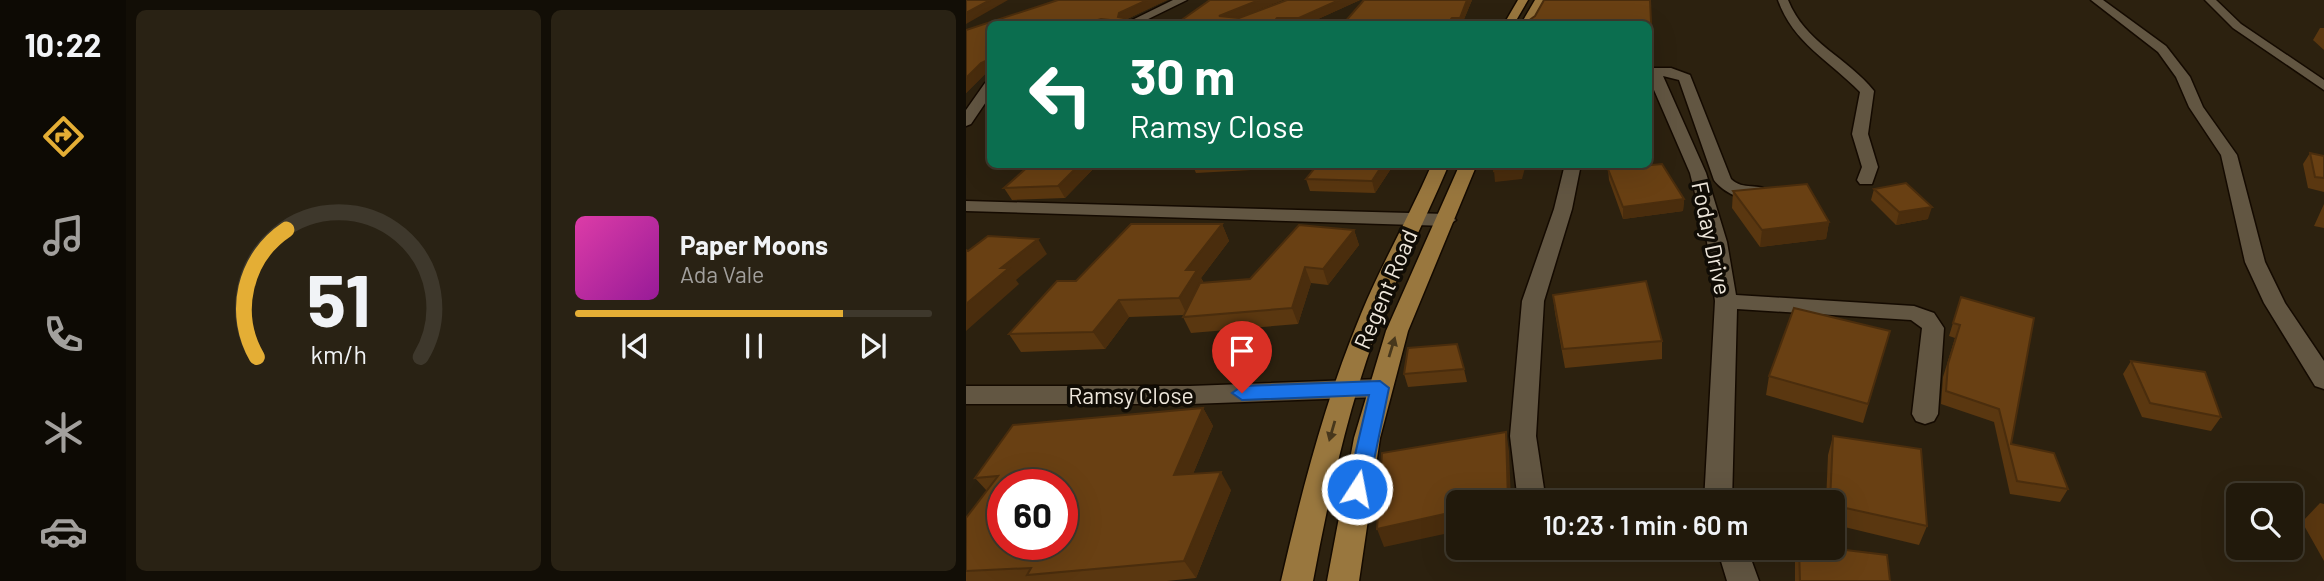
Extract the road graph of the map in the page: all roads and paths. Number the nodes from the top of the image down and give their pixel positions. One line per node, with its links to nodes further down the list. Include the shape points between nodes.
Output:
1 (1182, 0): 7 (street)
2 (1523, 0): 8 (main road)
3 (1540, 0): 9 (main road)
4 (1783, 0): 18 (street, via 1788,17 1809,44 1853,75 1867,91 1860,134 1870,167)
5 (2096, 0): 24 (street, via 2162,50 2183,77 2196,107 2229,155 2255,262)
6 (2210, 0): 11 (street, via 2228,19)
7 (1136, 21)
8 (1511, 21)
9 (1528, 21)
10 (1652, 72): 19 (street, via 1685,78 1723,180 1731,190); 23 (street, Foday Drive, via 1698,173 1717,242)
11 (2324, 86)
12 (987, 90): 14 (street)
13 (987, 113): 14 (street)
14 (969, 117)
15 (1439, 168): 21 (main road, Regent Road)
16 (1467, 168): 22 (main road, Regent Road)
17 (1572, 168): 29 (street, via 1533,301 1523,436)
18 (1866, 180)
19 (1774, 191)
20 (966, 206): 21 (street)
21 (1416, 217): 22 (street); 26 (main road, Regent Road)
22 (1447, 220): 25 (main road, Regent Road, one-way to 22, via 1397,331)
23 (1726, 300): 28 (street, via 1914,313 1926,318 1933,328); 30 (street, Foday Drive)
24 (2324, 380)
25 (1380, 388): 26 (street, Ramsy Close); 33 (main road, Regent Road, via 1352,515)
26 (1344, 390): 27 (street, Ramsy Close); 32 (main road, Regent Road, one-way to 32)
27 (966, 395)
28 (1925, 414)
29 (1530, 490)
30 (1718, 490)
31 (1736, 560): 34 (street)
32 (1297, 581)
33 (1343, 581)
34 (1743, 581)

